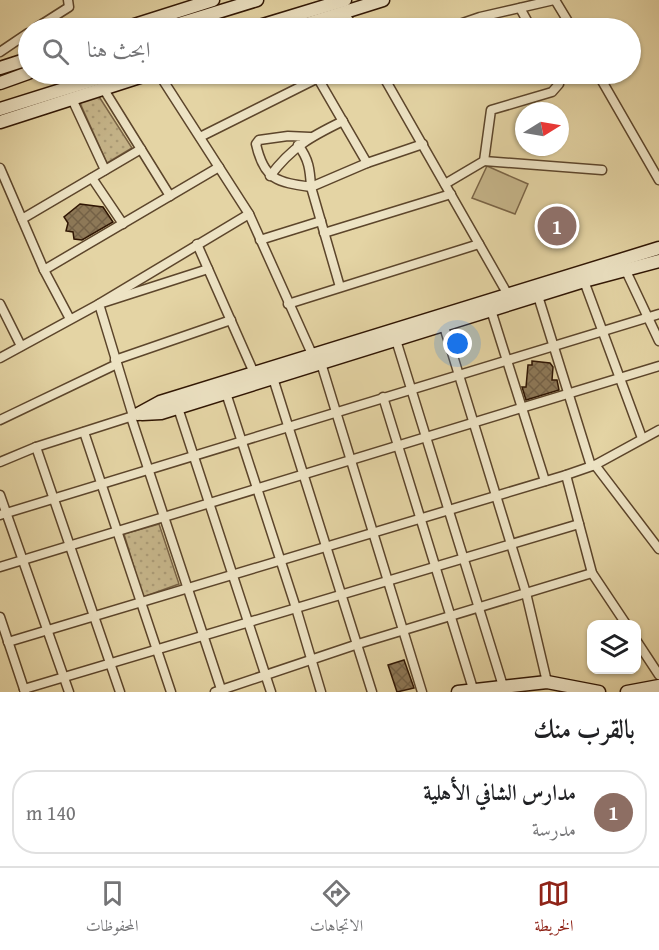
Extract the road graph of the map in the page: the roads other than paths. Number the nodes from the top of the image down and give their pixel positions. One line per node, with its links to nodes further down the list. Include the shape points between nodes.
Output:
1 (68, 0): 8 (street, via 69,7)
2 (213, 0): 9 (street)
3 (257, 0): 10 (street)
4 (383, 0): 6 (street)
5 (555, 0): 7 (street); 15 (street)
6 (345, 6): 11 (street); 12 (street)
7 (520, 8): 13 (street); 14 (street)
8 (52, 18)
9 (156, 18)
10 (198, 18)
11 (295, 18)
12 (317, 18)
13 (484, 18)
14 (526, 18)
15 (566, 18)
16 (18, 40): 17 (street)
17 (0, 52)
18 (18, 63): 19 (street)
19 (0, 69)
20 (18, 76): 21 (street)
21 (0, 82)
22 (80, 84): 32 (street)
23 (116, 84): 30 (street)
24 (166, 84): 35 (street)
25 (302, 84): 35 (street)
26 (322, 84): 33 (street)
27 (388, 84): 37 (street)
28 (559, 84): 40 (street, via 552,92 491,110)
29 (604, 84): 48 (street)
30 (103, 88): 31 (street); 39 (street)
31 (72, 99): 34 (street); 43 (street)
32 (0, 109)
33 (343, 121): 36 (street); 41 (street)
34 (0, 122)
35 (200, 137): 42 (street)
36 (310, 137): 38 (street); 46 (street, via 288,136 257,142 260,161)
37 (423, 144): 41 (street); 49 (street)
38 (298, 146): 46 (street); 50 (street, via 310,168)
39 (141, 149): 43 (street); 52 (street)
40 (484, 161): 44 (street); 49 (street)
41 (367, 163): 50 (street)
42 (219, 167): 52 (street); 53 (street)
43 (105, 170): 47 (street)
44 (602, 170)
45 (1, 174): 54 (street)
46 (270, 176): 50 (street)
47 (92, 178): 54 (street); 56 (street)
48 (659, 180)
49 (445, 184): 51 (street)
50 (310, 187): 55 (street)
51 (451, 194): 57 (street); 60 (street)
52 (170, 196): 56 (street)
53 (249, 214): 58 (street); 59 (street)
54 (22, 219): 64 (street)
55 (321, 221): 57 (street); 58 (street)
56 (123, 224): 64 (street)
57 (324, 233): 67 (street)
58 (260, 240): 72 (street)
59 (197, 244): 63 (street); 71 (street)
60 (479, 244): 67 (street); 68 (street)
61 (659, 248): 68 (street)
62 (659, 261): 65 (street)
63 (208, 269): 71 (street); 77 (street)
64 (44, 270): 76 (street)
65 (626, 271): 66 (street); 75 (street)
66 (585, 281): 69 (street); 79 (street)
67 (340, 287): 72 (street)
68 (507, 293): 78 (street)
69 (538, 296): 73 (street); 82 (street)
70 (0, 304): 83 (street)
71 (99, 304): 76 (street); 87 (street)
72 (288, 304): 85 (street)
73 (491, 310): 78 (street); 86 (street)
74 (659, 314): 75 (street)
75 (648, 318): 79 (street); 81 (street)
76 (70, 319): 83 (street)
77 (231, 320): 87 (street); 89 (street)
78 (441, 320): 80 (street); 85 (street); 90 (street)
79 (602, 329): 82 (street); 91 (street)
80 (396, 340): 85 (street); 93 (street)
81 (659, 341)
82 (553, 345): 86 (street); 94 (street)
83 (21, 346): 84 (street)
84 (0, 358)
85 (316, 359): 89 (street); 92 (street); 99 (street)
86 (507, 359): 90 (street); 97 (street)
87 (116, 362): 100 (street); 101 (street)
88 (659, 366): 91 (street)
89 (254, 373): 100 (street, via 160,402)
90 (458, 374): 93 (street); 102 (street)
91 (620, 376): 94 (street); 107 (street)
92 (273, 378): 95 (street); 103 (street)
93 (411, 388): 96 (street); 106 (street)
94 (568, 392): 97 (street); 114 (street)
95 (226, 393): 98 (street); 108 (street)
96 (383, 397): 99 (street); 109 (street)
97 (522, 407): 102 (street); 118 (street)
98 (178, 408): 100 (street); 111 (street)
99 (335, 412): 103 (street); 112 (street)
100 (134, 416): 105 (street); 115 (street)
101 (0, 420)
102 (473, 422): 106 (street); 122 (street)
103 (288, 426): 108 (street); 116 (street)
104 (659, 430): 107 (street)
105 (84, 432): 110 (street); 119 (street)
106 (426, 436): 109 (street); 125 (street)
107 (642, 438): 114 (street)
108 (241, 441): 111 (street); 120 (street)
109 (398, 445): 112 (street); 128 (street)
110 (36, 447): 113 (street); 123 (street)
111 (194, 455): 115 (street); 124 (street)
112 (350, 459): 116 (street); 131 (street)
113 (0, 462)
114 (593, 465): 117 (street); 135 (street)
115 (148, 469): 119 (street); 127 (street)
116 (303, 474): 120 (street); 134 (street)
117 (566, 475): 118 (street); 129 (street)
118 (545, 481): 122 (street)
119 (101, 484): 123 (street); 130 (street)
120 (257, 489): 124 (street); 138 (street)
121 (0, 495): 126 (street)
122 (496, 496): 125 (street); 132 (street)
123 (53, 498): 126 (street); 133 (street)
124 (209, 503): 127 (street); 142 (street)
125 (449, 510): 128 (street); 136 (street)
126 (3, 514): 137 (street)
127 (164, 517): 130 (street); 144 (street)
128 (420, 519): 131 (street); 140 (street)
129 (579, 524): 132 (street); 141 (street)
130 (117, 531): 133 (street); 147 (street)
131 (373, 533): 134 (street); 143 (street)
132 (511, 544): 136 (street); 145 (street)
133 (69, 546): 137 (street); 152 (street)
134 (327, 547): 138 (street); 146 (street)
135 (659, 549)
136 (464, 558): 140 (street); 148 (street)
137 (23, 560): 139 (street); 155 (street)
138 (281, 561): 142 (street); 149 (street)
139 (0, 567)
140 (435, 567): 143 (street); 150 (street)
141 (592, 573): 145 (street); 153 (street)
142 (233, 575): 144 (street); 154 (street)
143 (388, 581): 146 (street); 156 (street)
144 (188, 589): 147 (street); 157 (street)
145 (526, 593): 148 (street); 169 (street)
146 (342, 595): 149 (street); 159 (street)
147 (141, 603): 152 (street); 161 (street)
148 (479, 607): 150 (street); 167 (street)
149 (296, 608): 154 (street); 162 (street)
150 (451, 616): 156 (street); 170 (street)
151 (0, 617): 158 (street)
152 (93, 617): 155 (street); 163 (street)
153 (623, 620)
154 (248, 622): 157 (street); 164 (street)
155 (47, 630): 158 (street); 166 (street)
156 (403, 631): 159 (street); 179 (street)
157 (204, 636): 161 (street); 172 (street)
158 (8, 642): 171 (street)
159 (358, 644): 162 (street); 178 (street)
160 (641, 648): 165 (street)
161 (157, 650): 163 (street); 175 (street)
162 (311, 660): 164 (street); 177 (street)
163 (110, 664): 166 (street); 174 (street)
164 (266, 675): 172 (street); 176 (street)
165 (659, 675)
166 (64, 678): 171 (street); 173 (street)
167 (503, 686): 169 (street); 170 (street)
168 (659, 686): 182 (street)
169 (550, 687): 181 (street)
170 (474, 690): 180 (street)
171 (24, 691)
172 (219, 691)
173 (69, 692)
174 (120, 692)
175 (171, 692)
176 (271, 692)
177 (321, 692)
178 (372, 692)
179 (422, 692)
180 (458, 692)
181 (599, 692)
182 (627, 692)

